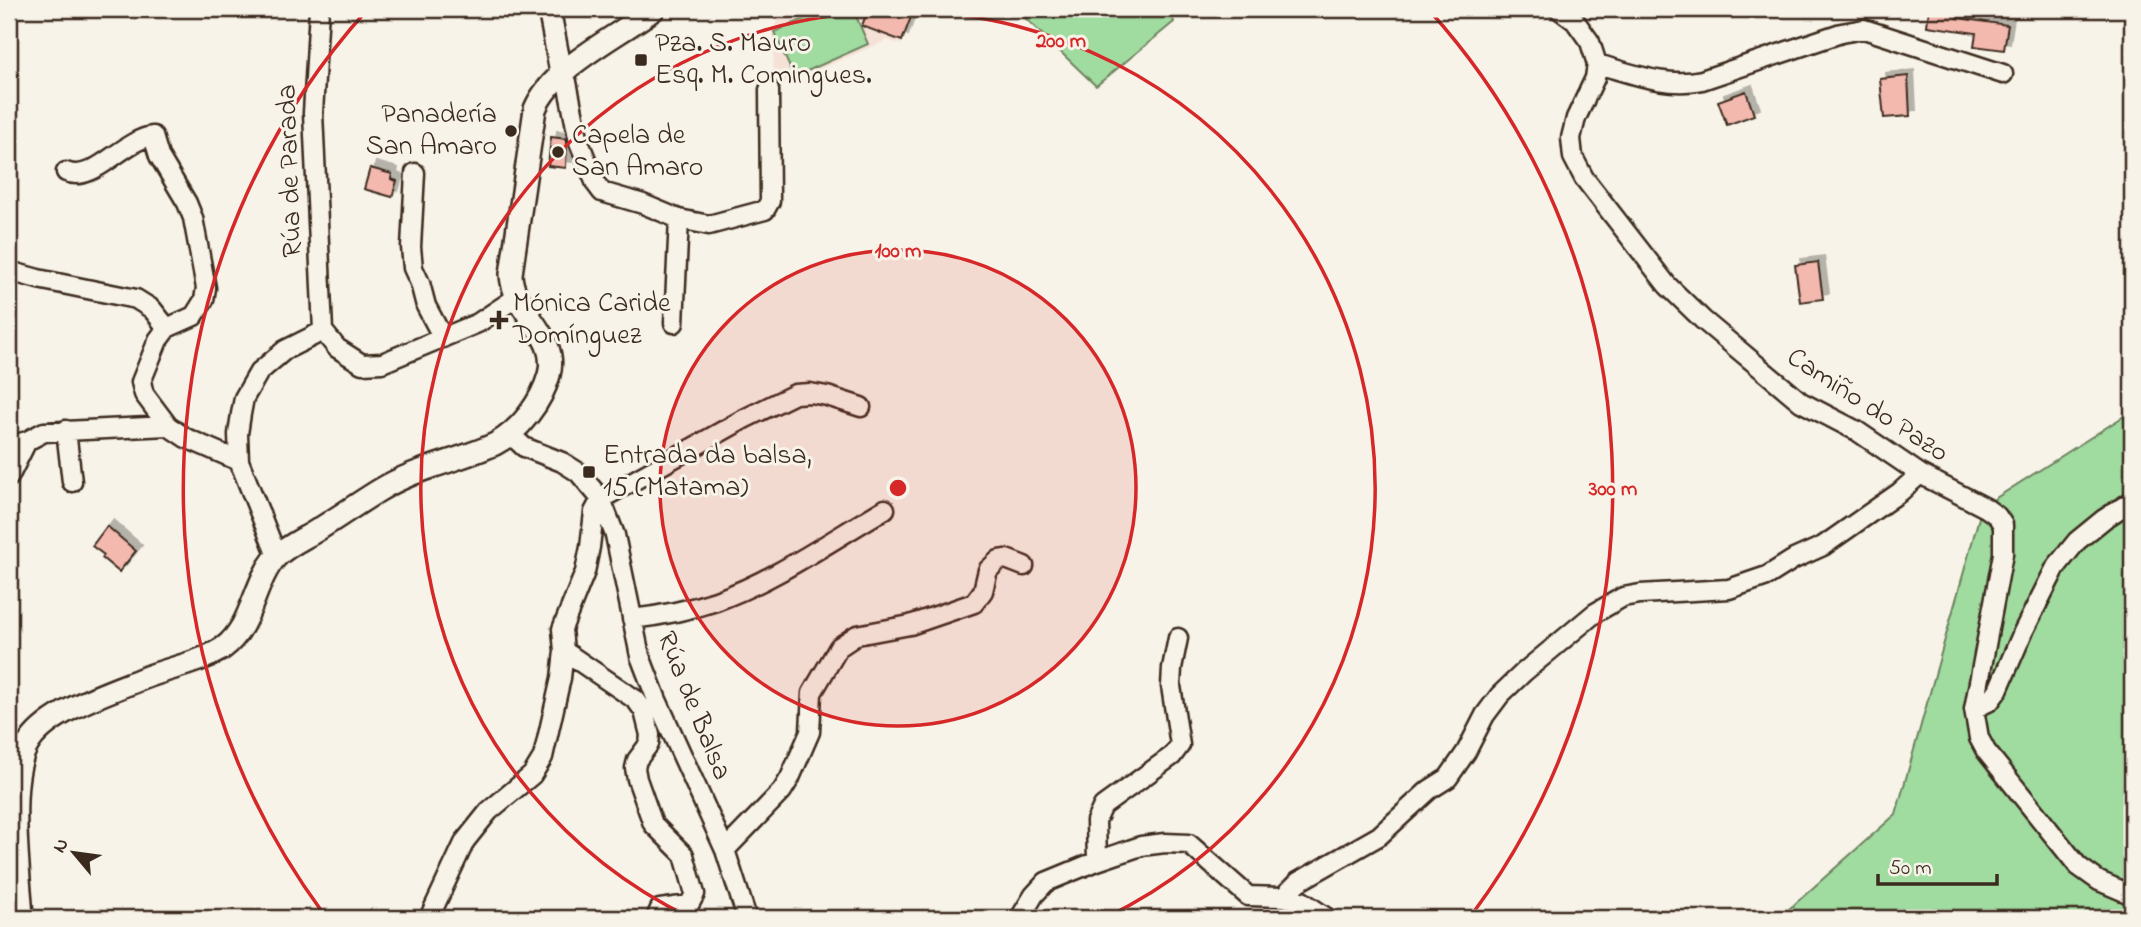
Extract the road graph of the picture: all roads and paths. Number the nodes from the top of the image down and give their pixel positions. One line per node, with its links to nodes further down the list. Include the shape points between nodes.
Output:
1 (319, 9): 16 (street, Rúa de Parada, via 313,113)
2 (549, 9): 6 (street)
3 (654, 9): 6 (street)
4 (1559, 9): 5 (street, via 1590,42)
5 (1597, 64): 7 (street, via 1684,84 1864,29); 25 (street, Camiño do Pazo, via 1576,118 1573,158 1667,285 1801,402 1857,431)
6 (561, 72): 11 (street, via 579,142 602,192); 13 (street, via 535,109 512,267)
7 (2003, 74)
8 (769, 90): 11 (street, via 770,201 765,210 709,225)
9 (66, 172): 15 (street, via 76,176 89,172 139,138 153,136 190,211 206,288 194,316)
10 (415, 173): 17 (street, via 413,268)
11 (679, 219): 14 (street)
12 (9, 271): 15 (street, via 136,299 152,309)
13 (517, 297): 17 (street, via 483,321); 21 (street, via 541,334 551,365 537,403)
14 (674, 323)
15 (167, 328): 19 (street, via 141,382 144,394)
16 (323, 331): 17 (street, via 337,348 362,364 382,363); 24 (street, via 272,359 249,387 238,434)
17 (443, 338)
18 (861, 407): 28 (street, via 827,396 795,394)
19 (168, 426): 20 (street); 24 (street)
20 (66, 430): 22 (street, via 44,432); 27 (street)
21 (509, 433): 28 (street, Rúa de Balsa, via 524,447 578,472); 31 (street, via 494,444 402,477)
22 (27, 441): 23 (street); 26 (street)
23 (9, 446)
24 (239, 461): 31 (street)
25 (1920, 474): 36 (street, Camiño do Pazo, via 1986,508 2003,526 2003,554); 43 (street, via 1823,546 1767,576 1729,589 1623,597 1595,613 1500,695 1448,778 1379,836 1298,882)
26 (9, 477)
27 (72, 482)
28 (601, 499): 33 (street, Rúa de Balsa, via 615,535); 35 (street, via 594,512 585,572 562,629)
29 (2132, 501): 36 (street, via 2077,541 2056,567 1998,690)
30 (885, 509): 33 (street, via 734,593 695,607)
31 (277, 556): 39 (street, via 236,635 223,648 69,711)
32 (1024, 566): 40 (street, via 999,560 988,570 983,591 974,603 910,625 857,635 839,647 812,693 810,732 790,778)
33 (632, 619): 37 (street, Rúa de Balsa, via 640,656)
34 (1178, 638): 41 (street, via 1171,686 1180,744 1172,756 1103,806 1096,821)
35 (564, 650): 38 (street, via 641,705); 45 (street, via 539,767 489,811 465,841)
36 (1975, 709): 42 (street, via 1986,751 2078,866)
37 (663, 714): 38 (street); 40 (street, Rúa de Balsa)
38 (649, 744): 46 (street, via 635,768 637,779 653,824 684,855 695,894 689,905 660,909)
39 (16, 747): 44 (street)
40 (725, 850): 47 (street, Rúa de Balsa)
41 (1097, 860): 43 (street, via 1141,846 1189,844 1248,896); 48 (street, via 1046,882)
42 (2132, 895)
43 (1283, 897): 49 (street, via 1301,901)
44 (22, 918)
45 (429, 918)
46 (656, 918)
47 (747, 918)
48 (1020, 918)
49 (1327, 918)

